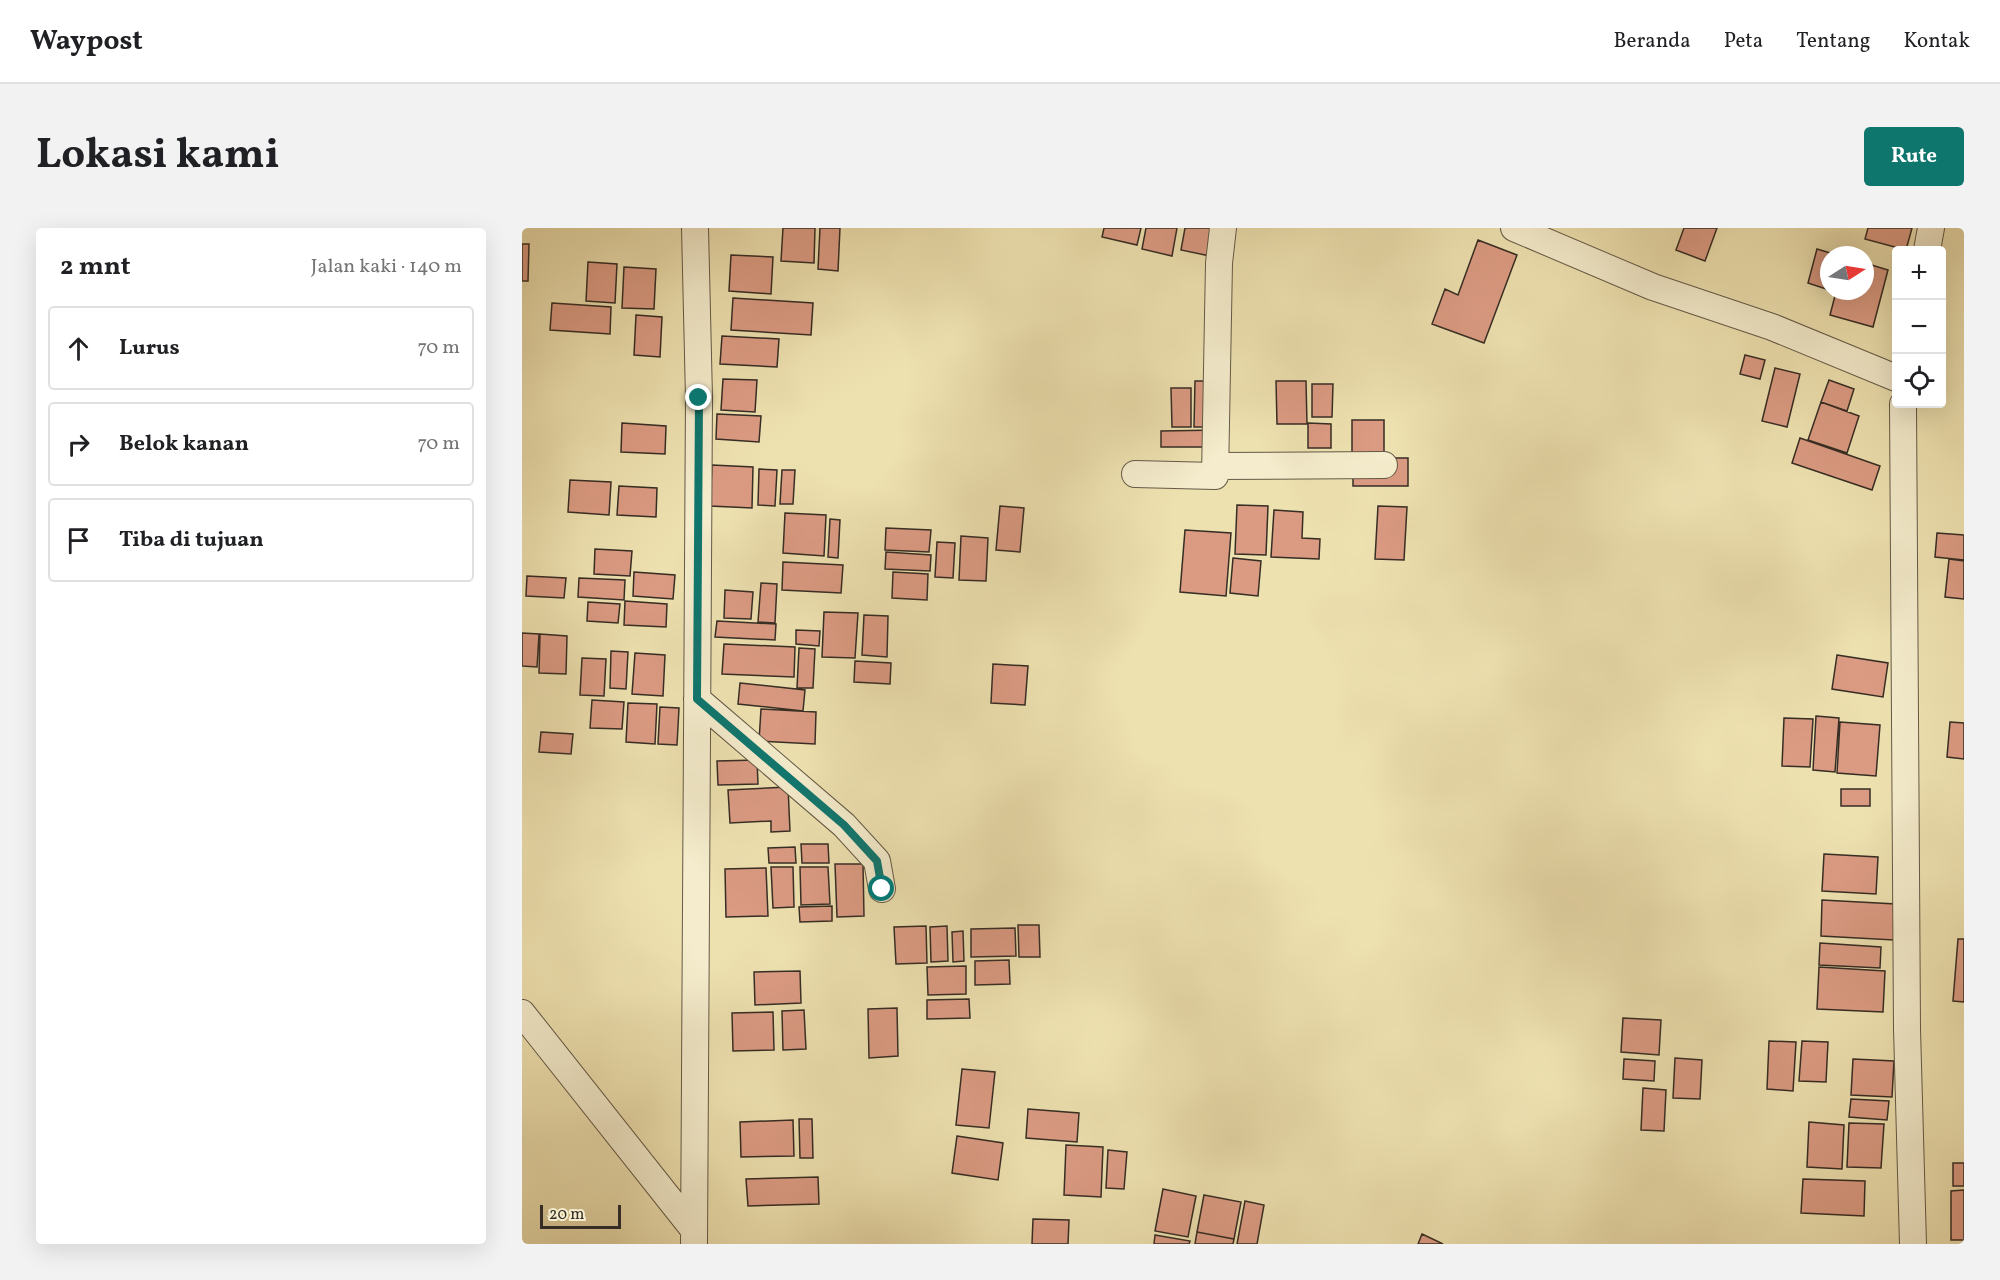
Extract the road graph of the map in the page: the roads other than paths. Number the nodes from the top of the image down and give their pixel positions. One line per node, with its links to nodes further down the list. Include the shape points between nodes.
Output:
1 (695, 228): 11 (street, via 699,398)
2 (1223, 228): 9 (street)
3 (1514, 228): 6 (street, via 1653,287 1772,327)
4 (1931, 228): 5 (street)
5 (1928, 246)
6 (1892, 376)
7 (1903, 408): 15 (street, via 1907,1017)
8 (1384, 465): 9 (street)
9 (1215, 466): 10 (street, via 1215,476)
10 (1135, 474)
11 (697, 699): 12 (street, via 844,825 877,861); 14 (street)
12 (882, 889)
13 (522, 1013): 14 (street)
14 (694, 1237)
15 (1913, 1244)

